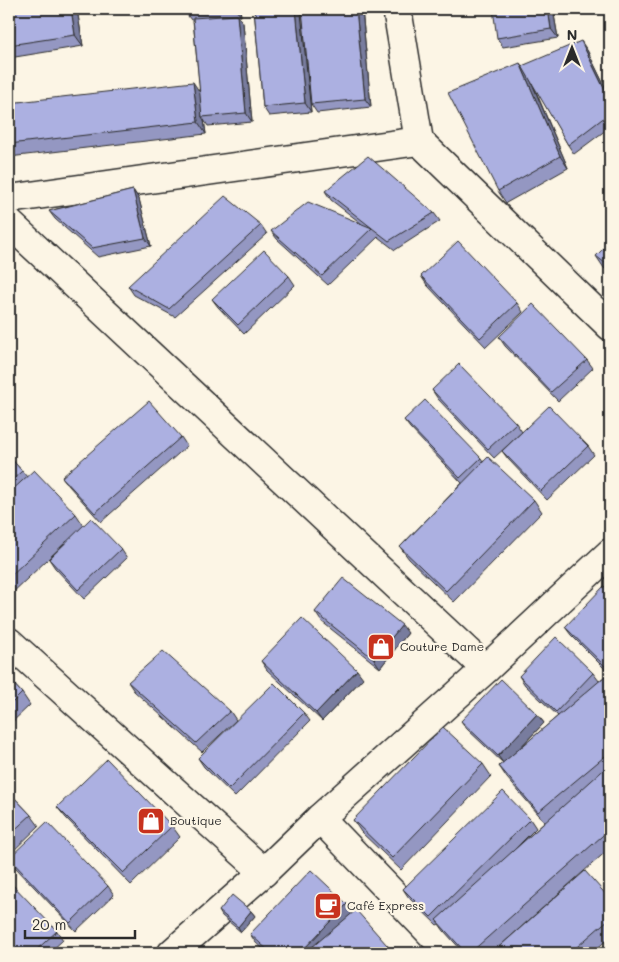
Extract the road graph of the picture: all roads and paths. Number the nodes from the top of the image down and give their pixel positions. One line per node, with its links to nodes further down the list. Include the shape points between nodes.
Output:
1 (397, 9): 2 (street)
2 (419, 141): 3 (street); 5 (street)
3 (9, 199)
4 (9, 223): 8 (street)
5 (610, 326)
6 (610, 553): 8 (street)
7 (9, 642): 10 (street)
8 (486, 669): 9 (street)
9 (320, 818): 10 (street); 12 (street)
10 (264, 872): 11 (street)
11 (172, 953)
12 (450, 953)

